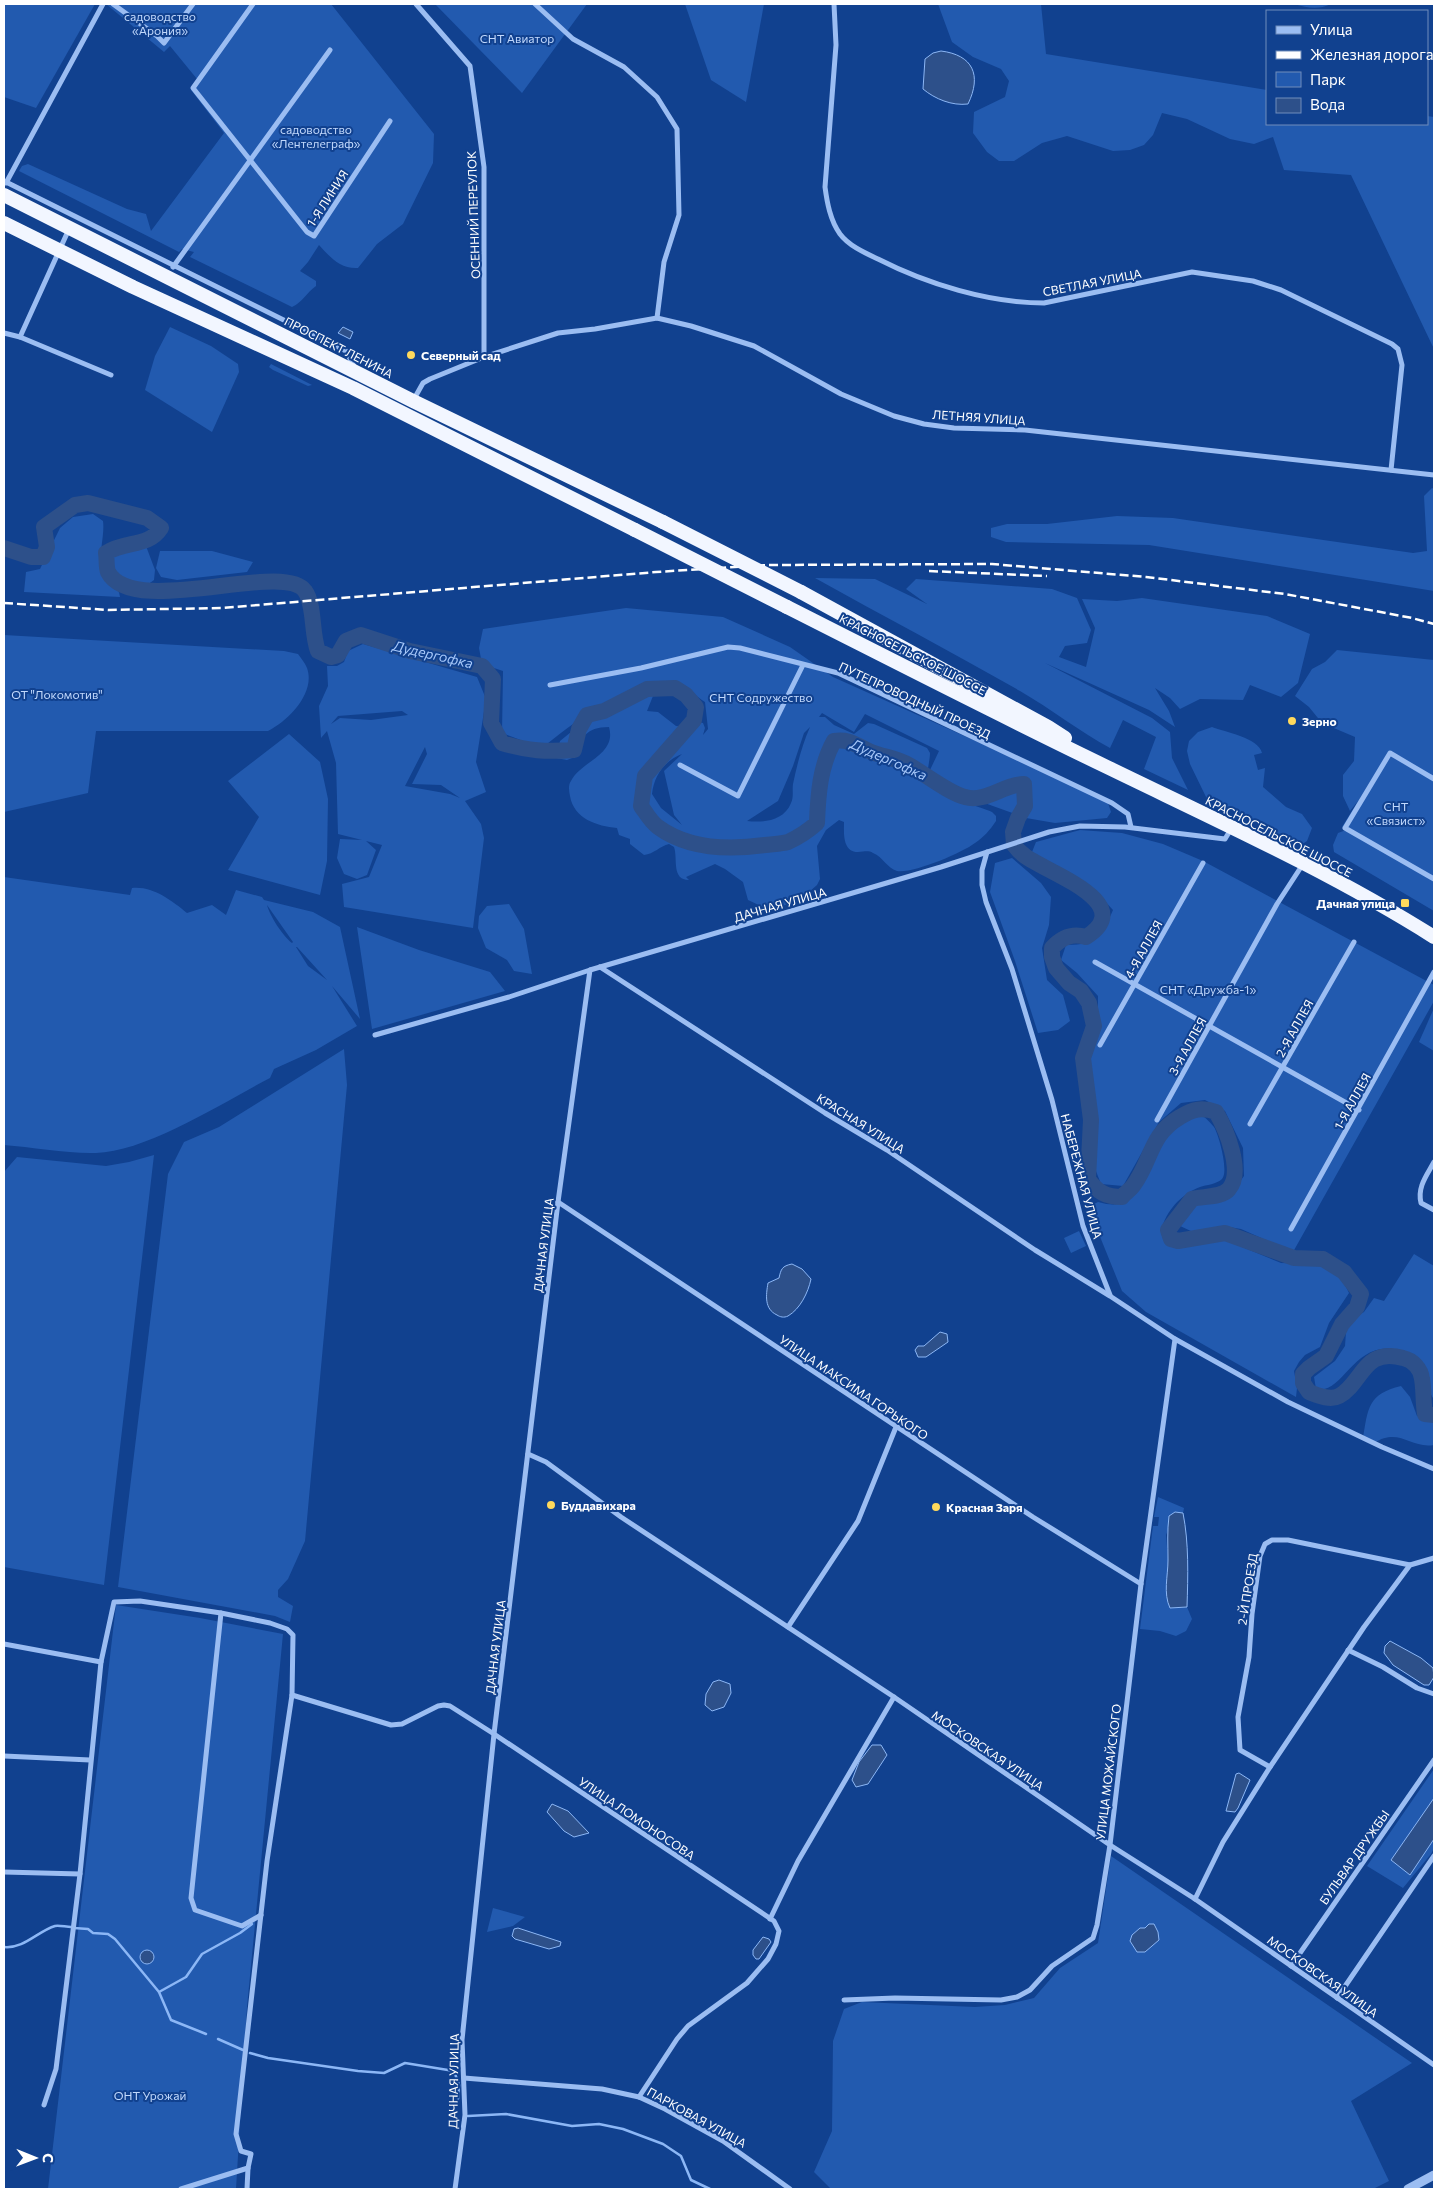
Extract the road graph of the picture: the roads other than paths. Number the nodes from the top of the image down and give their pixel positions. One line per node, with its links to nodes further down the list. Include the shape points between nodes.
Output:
1 (102, 4): 12 (street)
2 (113, 4): 8 (street, via 164,42)
3 (184, 4): 8 (street)
4 (253, 4): 11 (street, via 194,88)
5 (416, 4): 20 (street, ОСЕННИЙ ПЕРЕУЛОК, via 470,66 484,167)
6 (535, 4): 17 (street, via 573,39 624,67 657,97 676,129 679,215 664,262)
7 (834, 4): 24 (street, СВЕТЛАЯ УЛИЦА, via 836,45 825,186 829,210 840,234 858,249 931,282 1022,303 1044,302 1192,272 1253,281 1281,290 1398,349 1402,364)
8 (191, 6)
9 (330, 50): 11 (street)
10 (390, 121): 11 (street, 1-Я ЛИНИЯ, via 314,236 307,232)
11 (250, 161): 16 (street)
12 (5, 186): 14 (highway, ПРОСПЕКТ ЛЕНИНА); 16 (street)
13 (4, 223): 15 (highway)
14 (70, 228): 15 (street); 21 (highway, ПРОСПЕКТ ЛЕНИНА)
15 (58, 251): 19 (street); 30 (highway, КРАСНОСЕЛЬСКОЕ ШОССЕ, bridge, via 353,388)
16 (173, 267): 21 (street, via 346,351)
17 (657, 318): 20 (street, ЛЕТНЯЯ УЛИЦА, via 558,333); 24 (street, ЛЕТНЯЯ УЛИЦА, via 754,346 867,407 924,424 980,430 1026,430)
18 (4, 333): 19 (street)
19 (20, 337): 22 (street)
20 (484, 357): 23 (street, ЛЕТНЯЯ УЛИЦА, via 423,382)
21 (358, 373): 23 (highway, ПРОСПЕКТ ЛЕНИНА)
22 (111, 375)
23 (413, 401): 26 (highway, ПРОСПЕКТ ЛЕНИНА)
24 (1391, 470): 25 (street, ЛЕТНЯЯ УЛИЦА)
25 (1434, 475)
26 (663, 522): 30 (highway, КРАСНОСЕЛЬСКОЕ ШОССЕ, bridge, via 801,592 1048,727)
27 (803, 664): 28 (street, ПУТЕПРОВОДНЫЙ ПРОЕЗД, via 728,647); 29 (street, via 738,796); 32 (street, ПУТЕПРОВОДНЫЙ ПРОЕЗД, via 838,673 1112,803 1128,814)
28 (550, 685)
29 (680, 765)
30 (1106, 767): 33 (highway, КРАСНОСЕЛЬСКОЕ ШОССЕ)
31 (1434, 779): 37 (street, via 1390,752 1345,828)
32 (1131, 827): 33 (street, ДАЧНАЯ УЛИЦА, via 1225,839); 34 (street, ДАЧНАЯ УЛИЦА, via 1080,826)
33 (1231, 828): 36 (highway, КРАСНОСЕЛЬСКОЕ ШОССЕ)
34 (986, 852): 41 (street, ДАЧНАЯ УЛИЦА); 56 (street, НАБЕРЕЖНАЯ УЛИЦА, via 982,885 986,902 1012,969 1052,1100 1084,1226)
35 (1203, 863): 44 (street, 4-Я АЛЛЕЯ)
36 (1303, 864): 38 (highway, КРАСНОСЕЛЬСКОЕ ШОССЕ); 45 (street, 3-Я АЛЛЕЯ, via 1277,904)
37 (1434, 880)
38 (1434, 937)
39 (1354, 942): 48 (street, 2-Я АЛЛЕЯ)
40 (1095, 962): 44 (street)
41 (600, 967): 42 (street, ДАЧНАЯ УЛИЦА); 56 (street, КРАСНАЯ УЛИЦА)
42 (590, 970): 46 (street); 53 (street, ДАЧНАЯ УЛИЦА)
43 (1434, 972): 49 (street, 1-Я АЛЛЕЯ)
44 (1134, 985): 45 (street); 47 (street, 4-Я АЛЛЕЯ)
45 (1210, 1026): 48 (street); 50 (street, 3-Я АЛЛЕЯ)
46 (376, 1035)
47 (1100, 1045)
48 (1284, 1067): 49 (street); 51 (street, 2-Я АЛЛЕЯ)
49 (1359, 1110): 55 (street, 1-Я АЛЛЕЯ)
50 (1157, 1120)
51 (1250, 1124)
52 (1434, 1162): 54 (street, via 1419,1195 1421,1203)
53 (558, 1202): 58 (street, УЛИЦА МАКСИМА ГОРЬКОГО); 59 (street, ДАЧНАЯ УЛИЦА)
54 (1434, 1210)
55 (1291, 1228)
56 (1110, 1296): 57 (street)
57 (1174, 1339): 60 (street, via 1288,1402); 63 (street, УЛИЦА МОЖАЙСКОГО)
58 (896, 1427): 63 (street, УЛИЦА МАКСИМА ГОРЬКОГО, via 1033,1518); 65 (street, via 858,1521)
59 (528, 1454): 65 (street, МОСКОВСКАЯ УЛИЦА, via 546,1462 621,1517); 72 (street, ДАЧНАЯ УЛИЦА)
60 (1434, 1469)
61 (1434, 1558): 62 (street)
62 (1410, 1566): 67 (street); 76 (street, 2-Й ПРОЕЗД, via 1288,1540 1272,1540 1265,1544 1260,1556 1249,1657 1238,1717 1240,1750)
63 (1141, 1584): 77 (street, УЛИЦА МОЖАЙСКОГО)
64 (220, 1613): 68 (street, via 140,1600 114,1602); 70 (street, via 287,1629 293,1635); 82 (street, via 191,1898 195,1910 242,1926)
65 (788, 1627): 71 (street, МОСКОВСКАЯ УЛИЦА)
66 (4, 1644): 68 (street)
67 (1348, 1650): 69 (street); 76 (street)
68 (101, 1662): 74 (street)
69 (1434, 1694)
70 (292, 1695): 72 (street, УЛИЦА ЛОМОНОСОВА, via 391,1725 402,1724 444,1705); 82 (street)
71 (894, 1697): 77 (street, МОСКОВСКАЯ УЛИЦА); 83 (street, via 798,1861)
72 (494, 1734): 83 (street, УЛИЦА ЛОМОНОСОВА); 88 (street, ДАЧНАЯ УЛИЦА, via 462,2040)
73 (4, 1756): 74 (street)
74 (90, 1760): 80 (street)
75 (1434, 1760): 84 (street, БУЛЬВАР ДРУЖБЫ)
76 (1270, 1767): 81 (street, via 1223,1842)
77 (1110, 1845): 81 (street, МОСКОВСКАЯ УЛИЦА); 86 (street, УЛИЦА МОЖАЙСКОГО, via 1093,1938 1052,1966 1030,1990 1001,2000)
78 (1434, 1856): 85 (street)
79 (4, 1872): 80 (street)
80 (80, 1874): 90 (street, via 56,2069)
81 (1195, 1899): 84 (street, МОСКОВСКАЯ УЛИЦА)
82 (261, 1915): 91 (street, via 236,2134 241,2151 250,2154)
83 (770, 1919): 89 (street, via 779,1931 768,1959 748,1982 688,2026)
84 (1291, 1966): 85 (street, МОСКОВСКАЯ УЛИЦА)
85 (1336, 1998): 87 (street, МОСКОВСКАЯ УЛИЦА)
86 (844, 2000)
87 (1434, 2065)
88 (464, 2078): 89 (street, ПАРКОВАЯ УЛИЦА, via 602,2089); 95 (street, ДАЧНАЯ УЛИЦА, via 465,2115)
89 (639, 2096): 96 (street, ПАРКОВАЯ УЛИЦА, via 723,2141)
90 (44, 2105)
91 (248, 2168): 93 (street); 94 (street)
92 (1434, 2175): 97 (street)
93 (181, 2189)
94 (247, 2189)
95 (455, 2189)
96 (790, 2189)
97 (1408, 2189)

